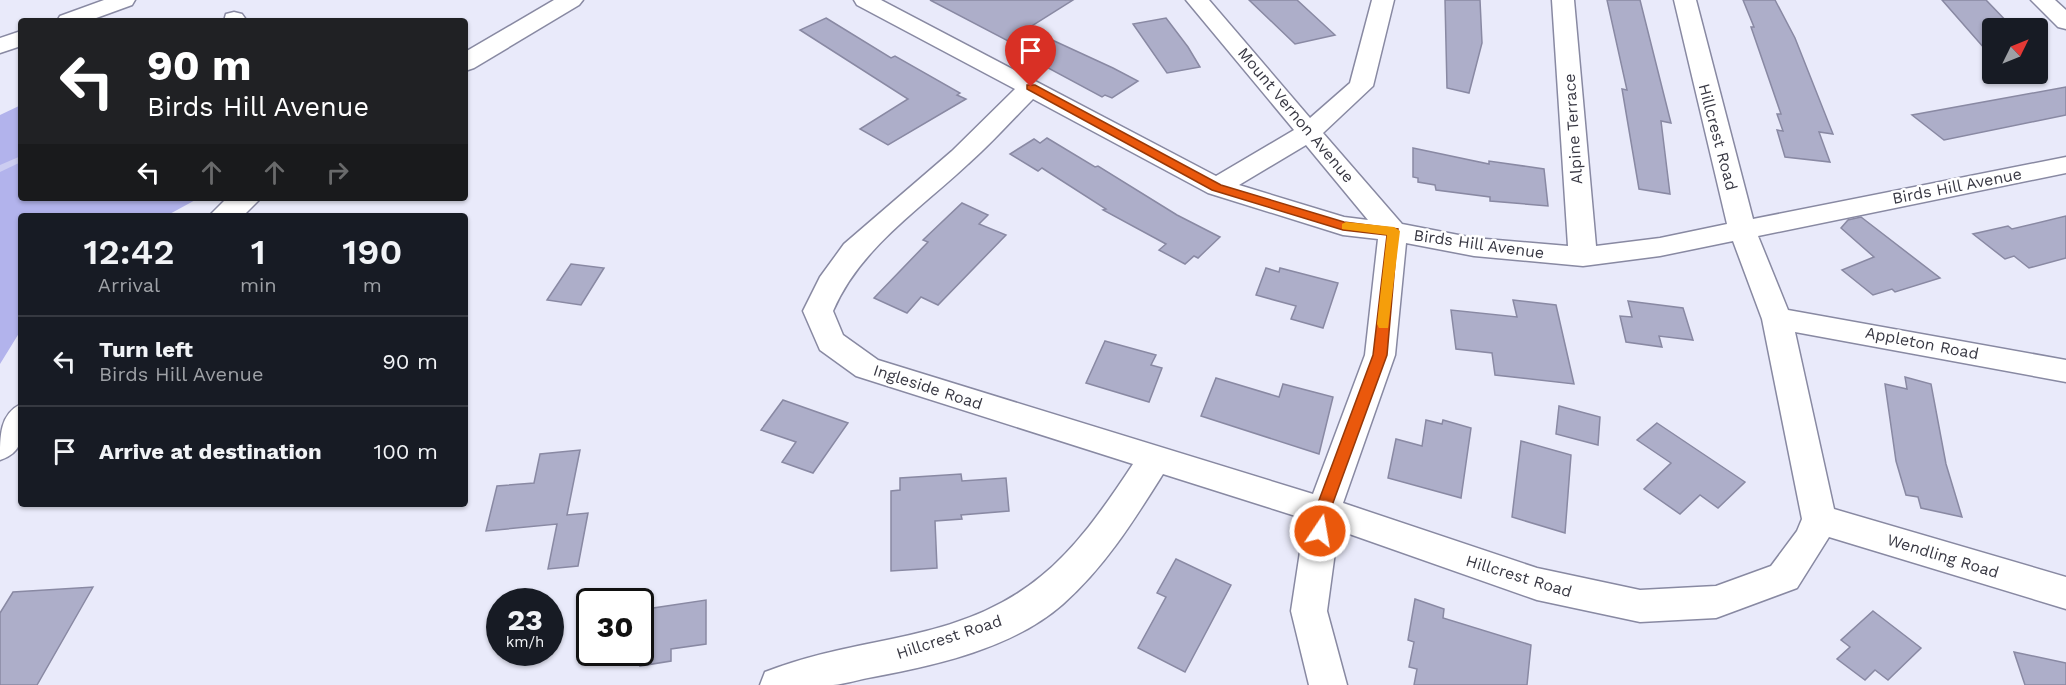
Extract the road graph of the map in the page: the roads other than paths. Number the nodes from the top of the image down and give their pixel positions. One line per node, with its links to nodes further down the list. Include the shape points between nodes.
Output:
1 (124, 0): 9 (street)
2 (571, 0): 13 (main road)
3 (865, 0): 14 (street, Birds Hill Avenue)
4 (1197, 0): 15 (street, Mount Vernon Avenue)
5 (1383, 0): 15 (street, via 1361,86)
6 (1563, 0): 22 (street, Alpine Terrace)
7 (1685, 0): 20 (street, Hillcrest Road)
8 (2042, 0): 10 (street)
9 (76, 18)
10 (2066, 22)
11 (18, 39): 12 (street)
12 (0, 46)
13 (468, 61)
14 (1031, 87): 17 (street, Birds Hill Avenue); 27 (street, Ingleside Road, via 961,157 854,251 830,284 818,311 831,342 867,368)
15 (1309, 132): 17 (street); 21 (street, Mount Vernon Avenue)
16 (2066, 165): 20 (street, Birds Hill Avenue)
17 (1217, 188): 21 (street, Birds Hill Avenue, via 1343,226)
18 (242, 201): 19 (main road)
19 (228, 213)
20 (1742, 230): 22 (street, Birds Hill Avenue, via 1660,247); 23 (street, Hillcrest Road)
21 (1394, 231): 22 (street, Birds Hill Avenue, via 1474,247); 28 (street, via 1380,355)
22 (1583, 257)
23 (1777, 319): 24 (street, Appleton Road); 29 (street, Hillcrest Road)
24 (2066, 371)
25 (18, 422): 26 (main road)
26 (0, 446)
27 (1155, 458): 28 (street, Hillcrest Road); 31 (street, Hillcrest Road, via 1102,539 1049,595 998,625 913,652 802,674)
28 (1323, 511): 29 (street, Hillcrest Road, via 1537,585 1640,606 1716,602 1784,577 1811,539); 32 (street, via 1309,611)
29 (1819, 519): 30 (street, Wendling Road)
30 (2066, 592)
31 (779, 685)
32 (1328, 685)

